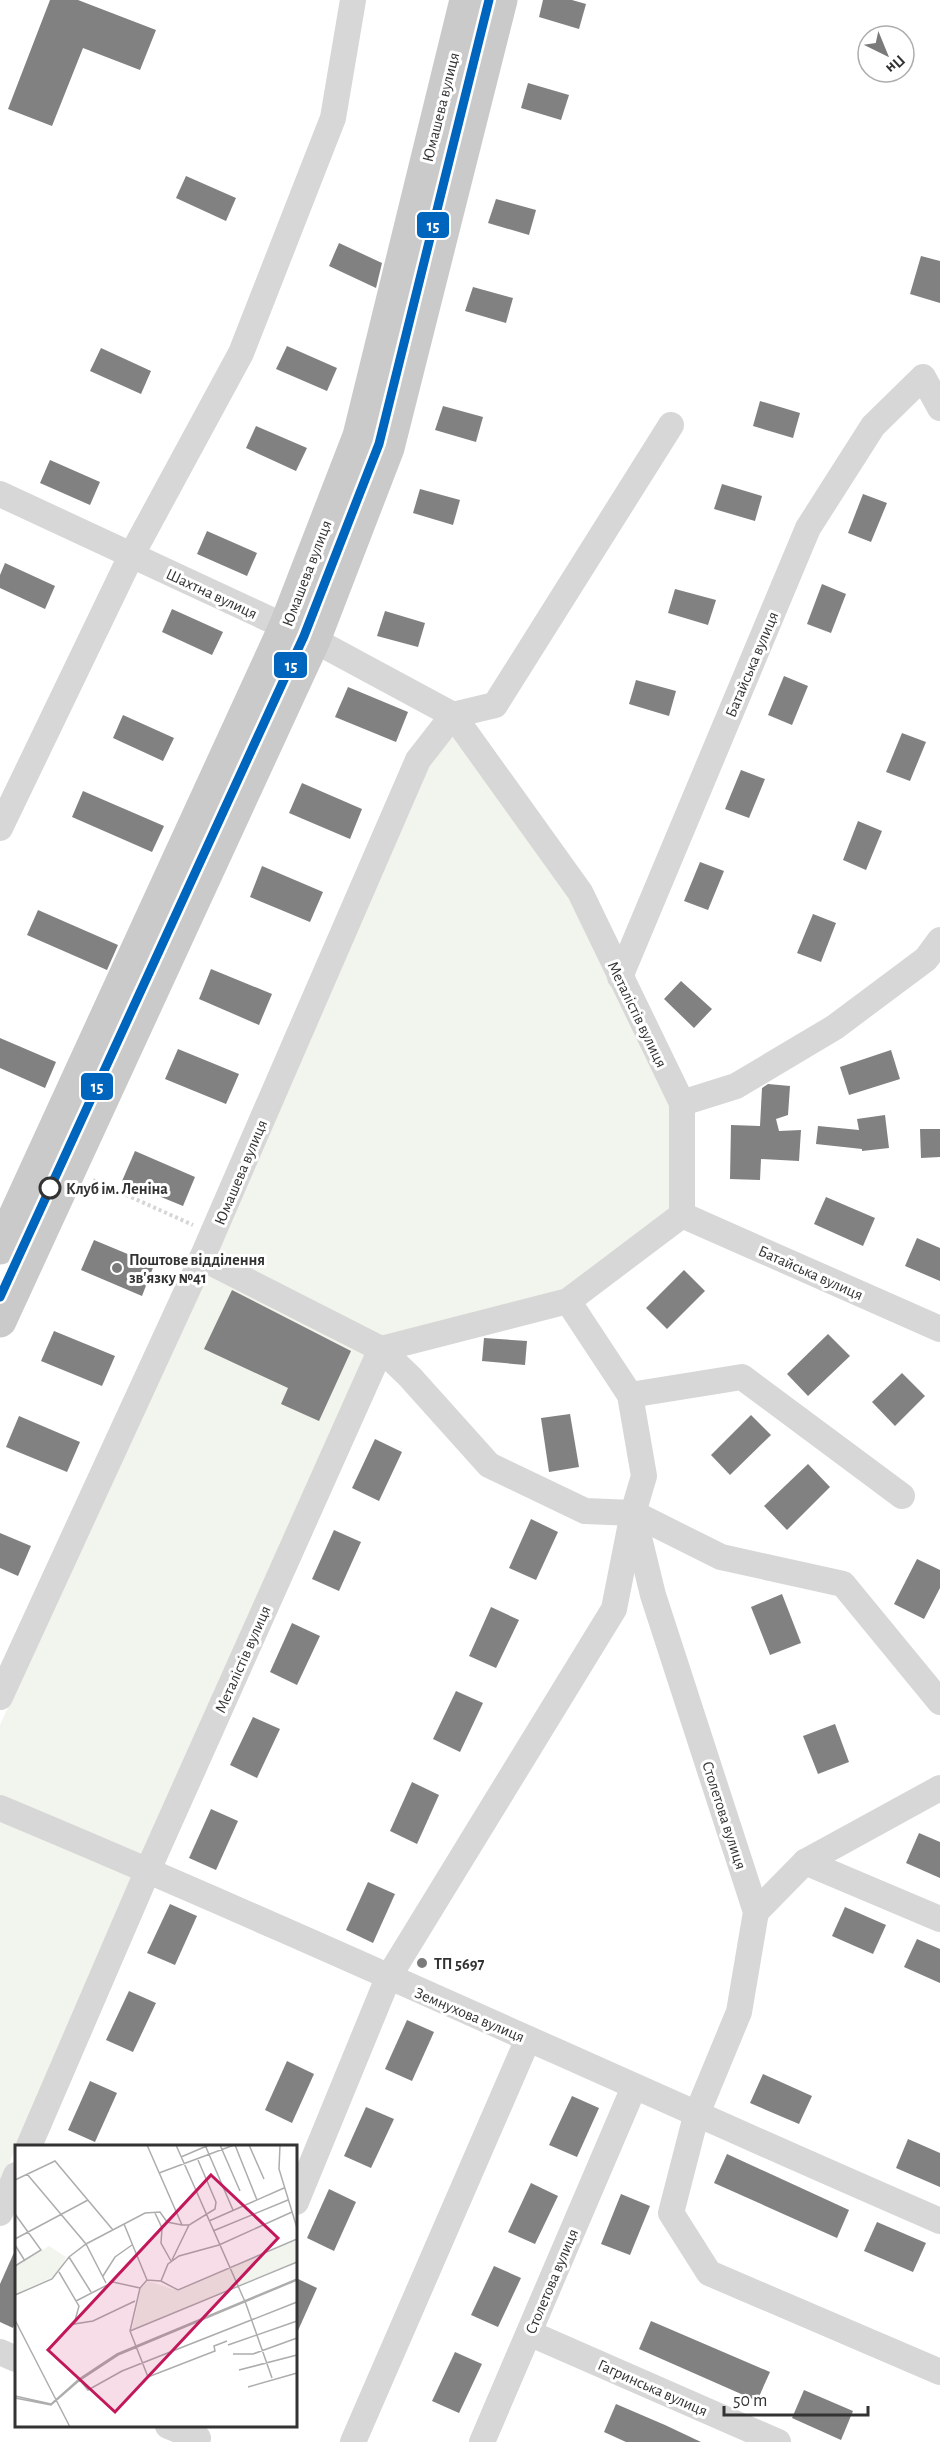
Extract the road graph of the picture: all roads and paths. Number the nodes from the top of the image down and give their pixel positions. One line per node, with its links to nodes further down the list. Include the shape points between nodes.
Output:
1 (353, 0): 7 (street, via 333,118 241,353)
2 (466, 0): 8 (main road, Юмашева вулиця, via 359,436)
3 (501, 0): 8 (main road, Юмашева вулиця, via 388,448)
4 (940, 408): 12 (street, Батайська вулиця, via 923,377 873,426 808,528)
5 (671, 425): 9 (street, via 495,705)
6 (0, 494): 7 (street, Шахтна вулиця)
7 (131, 556): 8 (street, Шахтна вулиця); 10 (street)
8 (299, 634): 9 (street, Шахтна вулиця); 14 (main road, Юмашева вулиця); 17 (main road, Юмашева вулиця)
9 (453, 715): 12 (street, Металістів вулиця, via 580,892); 16 (street, Юмашева вулиця, via 418,760)
10 (0, 828)
11 (940, 940): 13 (street, via 926,960 835,1028 736,1086)
12 (620, 977): 13 (street, Металістів вулиця)
13 (682, 1103): 15 (street, Металістів вулиця)
14 (71, 1170): 16 (path); 20 (main road, Юмашева вулиця)
15 (682, 1215): 19 (street); 21 (street, Батайська вулиця)
16 (213, 1234): 18 (street, Юмашева вулиця)
17 (0, 1248)
18 (202, 1258): 22 (street); 26 (street, Юмашева вулиця)
19 (568, 1301): 22 (street); 23 (street)
20 (0, 1321)
21 (940, 1329)
22 (381, 1349): 25 (street, via 489,1465 585,1511); 31 (street, Металістів вулиця)
23 (630, 1395): 24 (street, via 742,1377); 25 (street, via 644,1476)
24 (902, 1496)
25 (633, 1513): 27 (street, via 721,1557 843,1584); 32 (street, Столетова вулиця, via 653,1595); 34 (street, via 614,1609)
26 (0, 1697)
27 (940, 1702)
28 (940, 1788): 30 (street)
29 (0, 1808): 31 (street, Земнухова вулиця)
30 (805, 1862): 32 (street); 33 (street)
31 (148, 1870): 34 (street, Земнухова вулиця); 38 (street, Металістів вулиця)
32 (756, 1912): 37 (street, Столетова вулиця, via 739,2012)
33 (940, 1919)
34 (388, 1978): 35 (street, Земнухова вулиця); 40 (street)
35 (528, 2039): 36 (street, Земнухова вулиця); 49 (street)
36 (634, 2087): 37 (street, Земнухова вулиця); 43 (street, Столетова вулиця)
37 (696, 2116): 42 (street, Земнухова вулиця); 46 (street, Столетова вулиця, via 671,2213 709,2273)
38 (29, 2145)
39 (15, 2177): 41 (street)
40 (297, 2200)
41 (0, 2213)
42 (940, 2221)
43 (529, 2333): 50 (street, Столетова вулиця); 51 (street, Гагринська вулиця)
44 (0, 2352): 45 (street)
45 (15, 2359)
46 (940, 2372)
47 (171, 2427): 48 (street)
48 (199, 2435)
49 (353, 2442)
50 (482, 2442)
51 (778, 2442)

